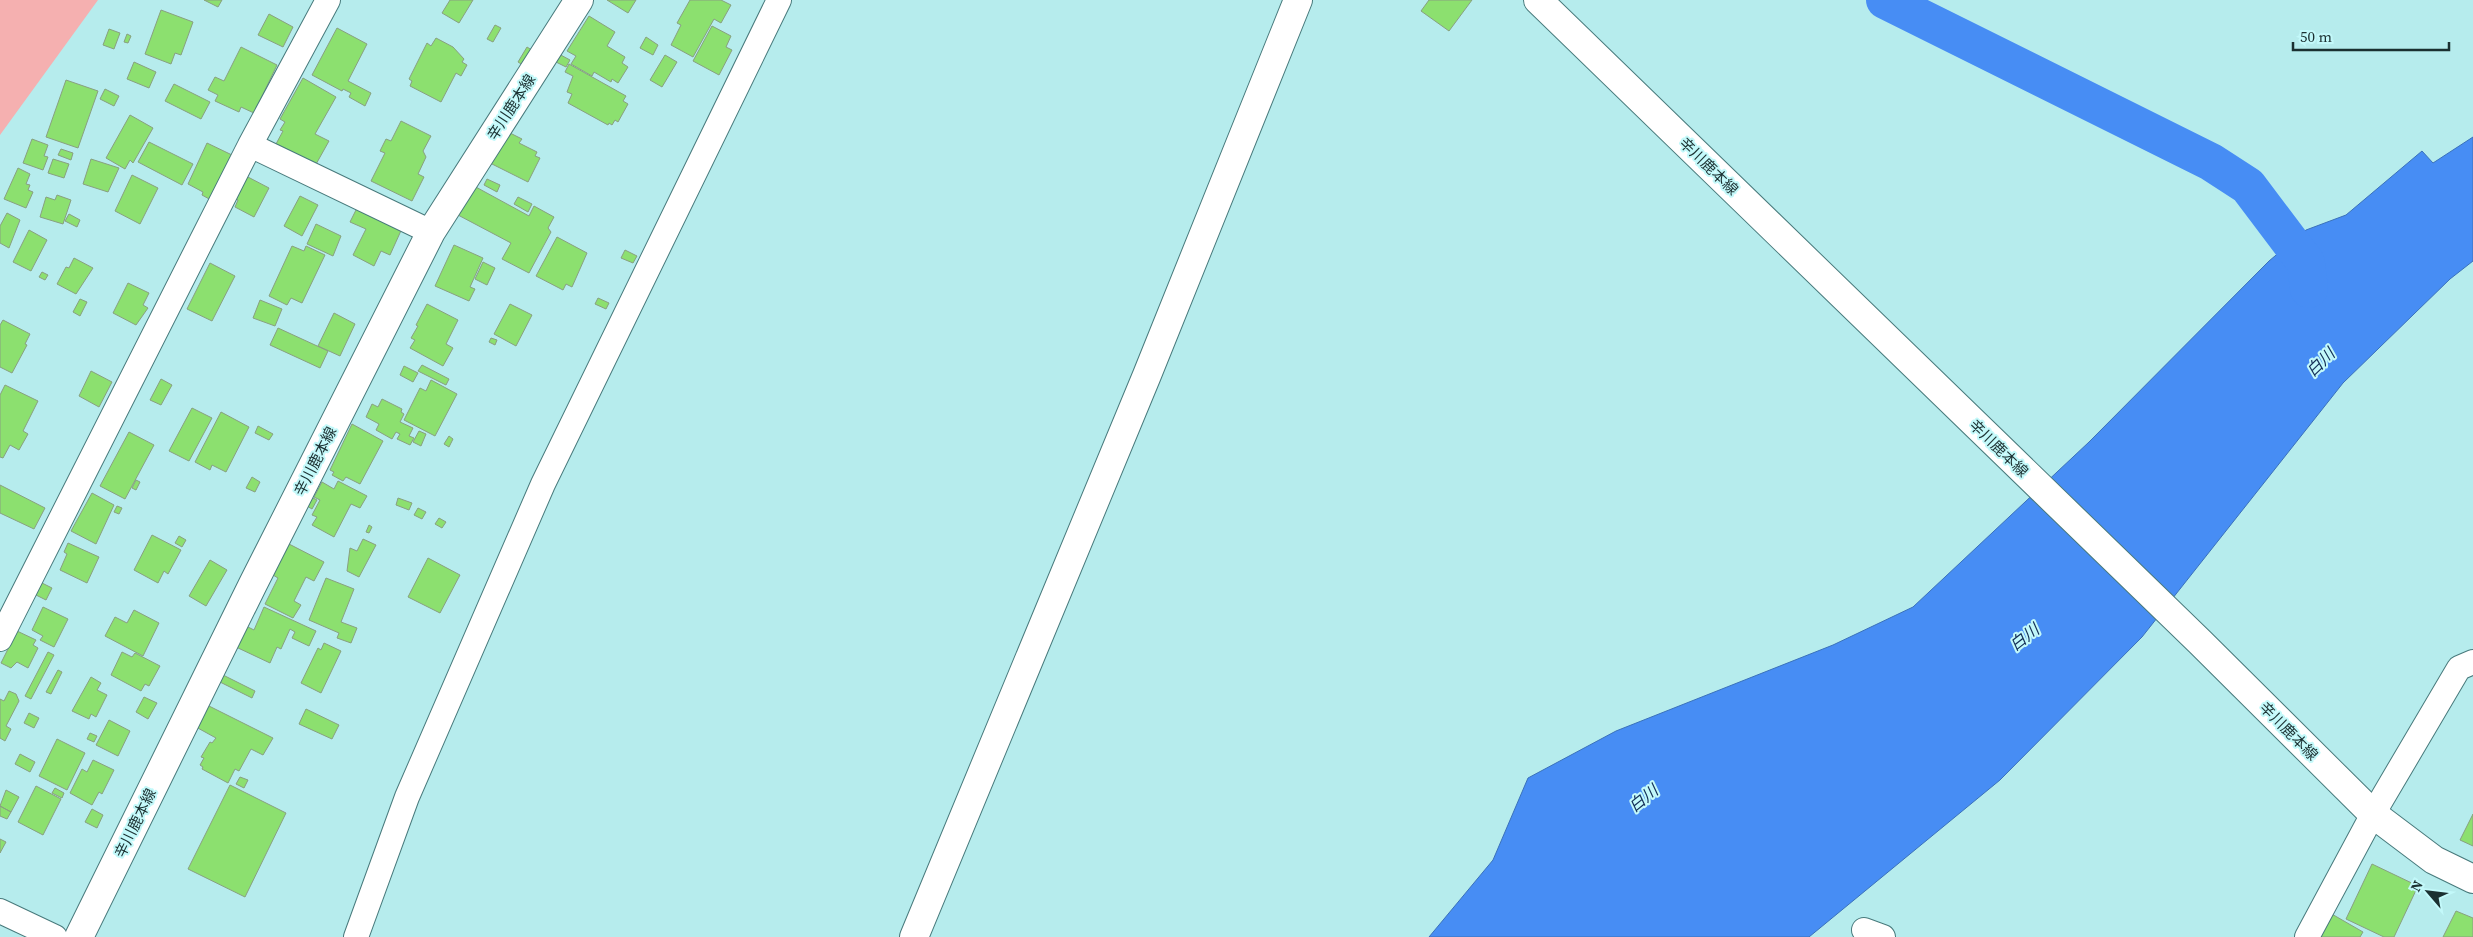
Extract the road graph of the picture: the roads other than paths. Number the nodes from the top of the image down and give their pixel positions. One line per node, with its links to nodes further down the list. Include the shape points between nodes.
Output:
1 (328, 0): 6 (street)
2 (579, 0): 7 (main road, 辛川鹿本線)
3 (779, 0): 15 (street, via 543,484 407,797)
4 (1298, 0): 16 (main road)
5 (1538, 0): 10 (main road, 辛川鹿本線)
6 (250, 145): 7 (street); 8 (street)
7 (432, 232): 14 (main road, 辛川鹿本線)
8 (0, 639)
9 (2473, 662): 10 (street, via 2459,668)
10 (2373, 814): 11 (main road, 辛川鹿本線, via 2434,860); 17 (street)
11 (2473, 879)
12 (0, 910): 13 (street)
13 (54, 937)
14 (78, 937)
15 (356, 937)
16 (914, 937)
17 (2307, 937)

